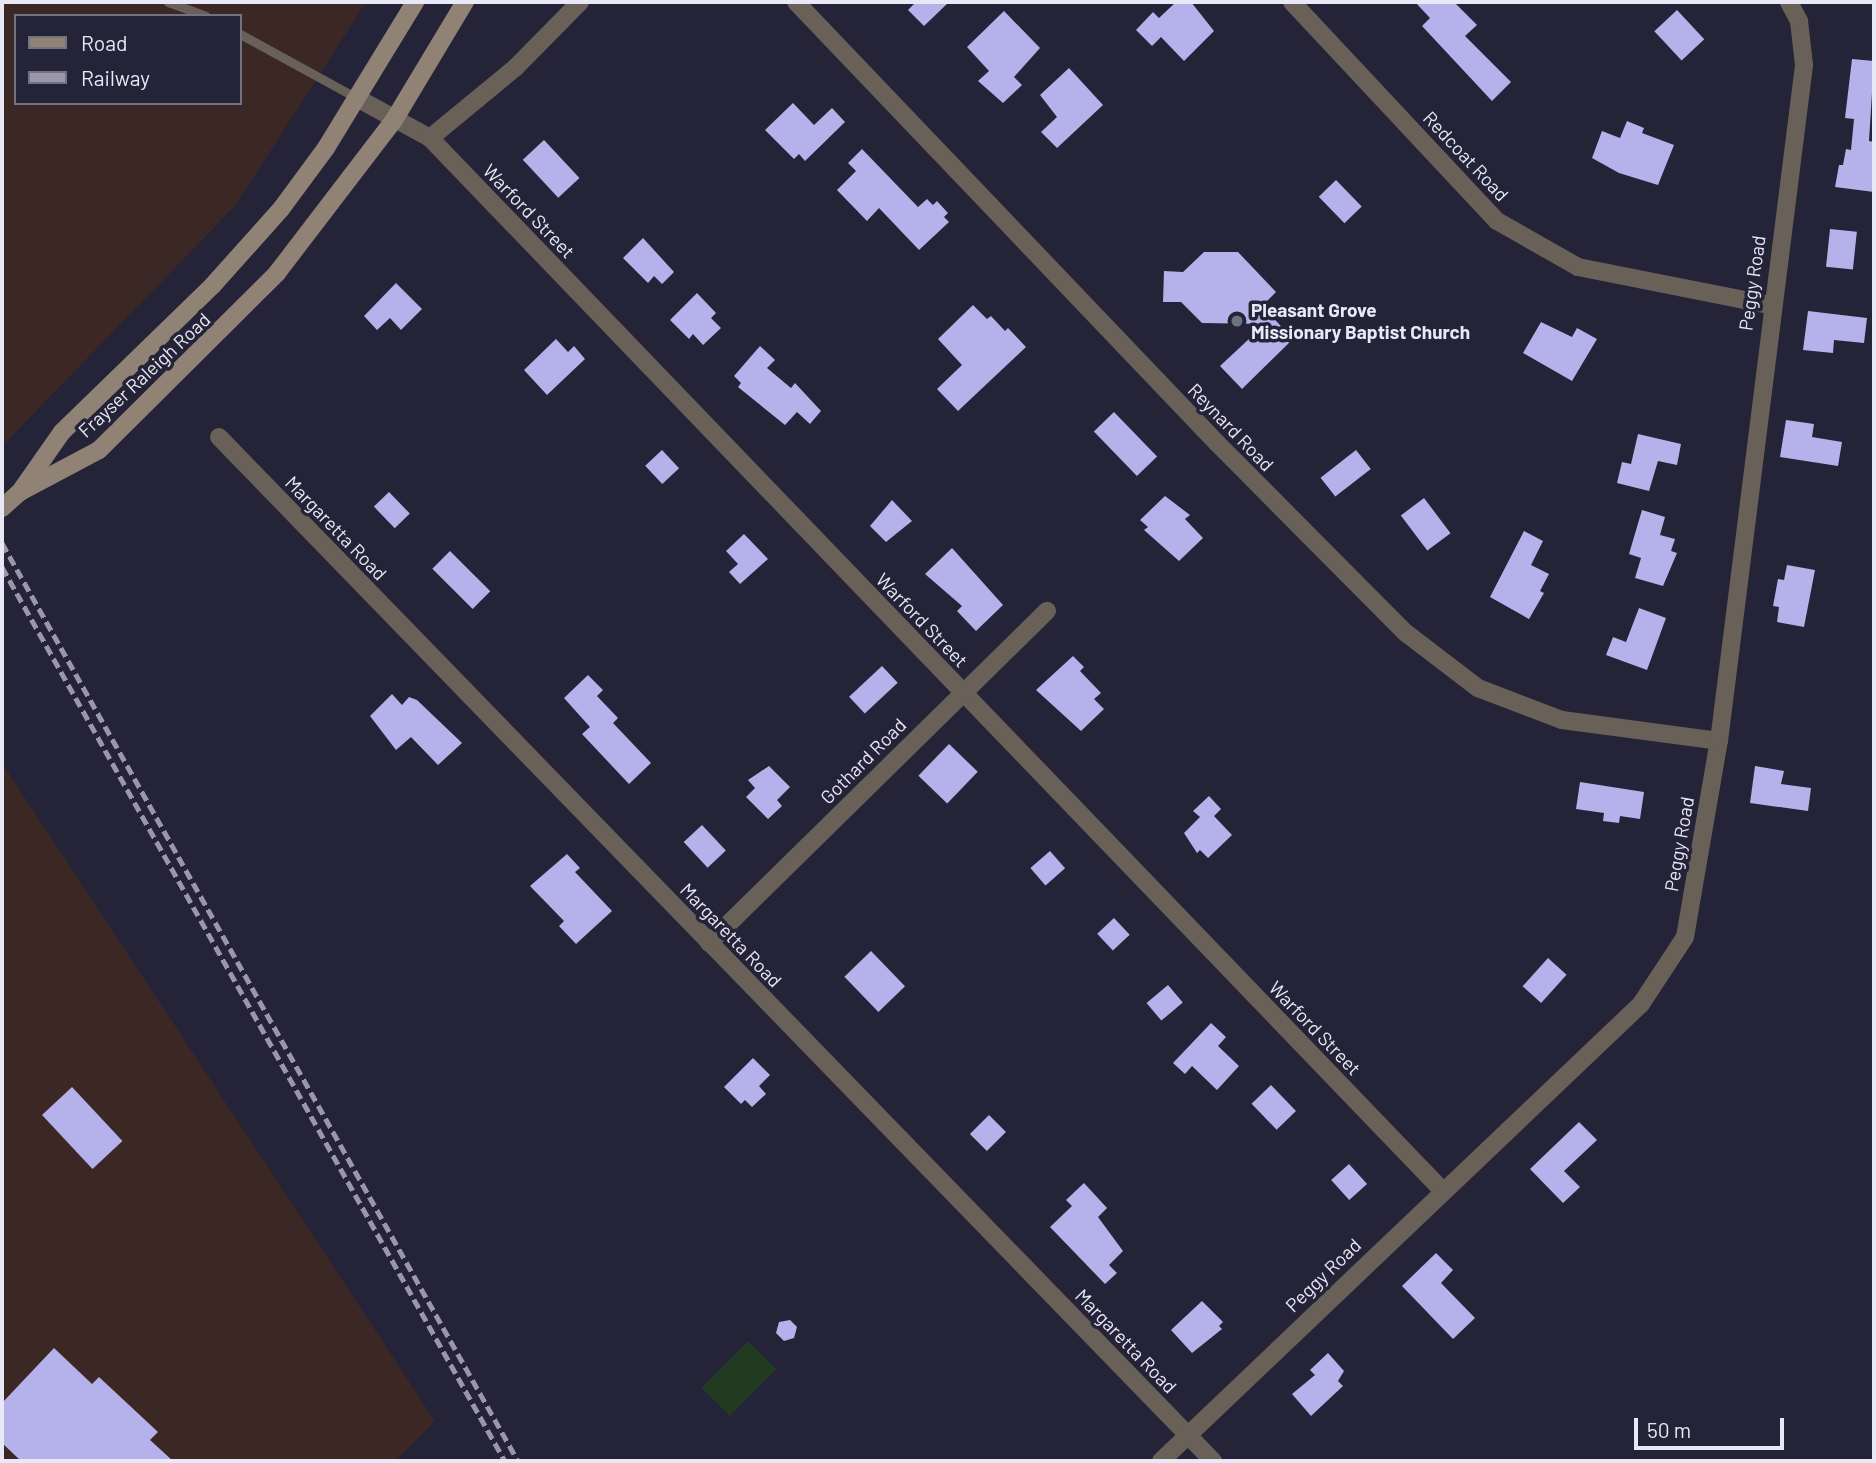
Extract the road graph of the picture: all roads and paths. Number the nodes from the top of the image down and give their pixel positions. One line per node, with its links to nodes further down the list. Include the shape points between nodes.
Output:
1 (169, 2): 8 (lane)
2 (415, 2): 10 (main road, Frayser Raleigh Road)
3 (465, 2): 11 (main road, Frayser Raleigh Road)
4 (580, 2): 12 (street, via 516,67)
5 (796, 2): 19 (street, Reynard Road, via 1217,443 1406,633 1478,688 1562,720)
6 (1292, 2): 13 (street, Redcoat Road, via 1497,221 1578,267)
7 (1789, 2): 13 (street, Peggy Road, via 1799,21 1804,65)
8 (201, 14)
9 (242, 35): 10 (lane)
10 (358, 98): 11 (street, Warford Street); 15 (main road, Frayser Raleigh Road, via 281,209 213,285 62,432)
11 (394, 120): 12 (street, Warford Street); 15 (main road, Frayser Raleigh Road, via 289,259 169,385 99,450)
12 (430, 138): 18 (street, Warford Street)
13 (1770, 305): 19 (street, Peggy Road)
14 (219, 437): 20 (street, Margaretta Road)
15 (20, 492): 16 (main road)
16 (2, 508)
17 (1047, 611): 18 (street, Gothard Road)
18 (962, 692): 20 (street, Gothard Road); 21 (street, Warford Street)
19 (1719, 741): 21 (street, Peggy Road, via 1685,937 1641,1003)
20 (709, 943): 22 (street, Margaretta Road)
21 (1442, 1190): 22 (street, Peggy Road)
22 (1188, 1435): 23 (street, Peggy Road); 24 (street, Margaretta Road)
23 (1161, 1461)
24 (1213, 1461)

